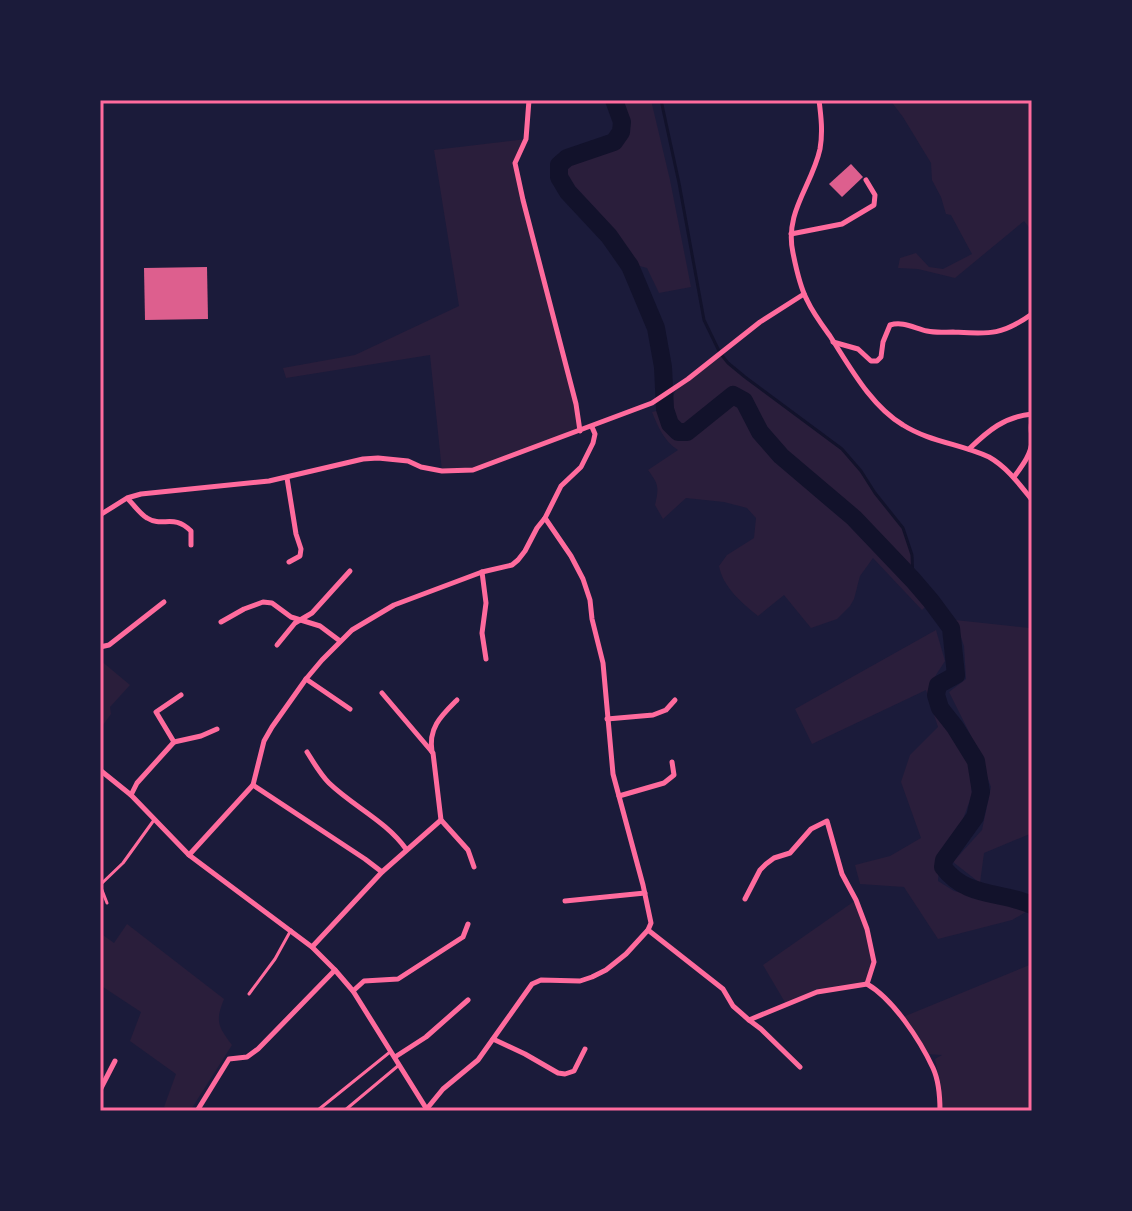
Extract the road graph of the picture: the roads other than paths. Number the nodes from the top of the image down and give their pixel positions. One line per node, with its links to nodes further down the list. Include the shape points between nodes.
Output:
1 (529, 100): 11 (street, via 526,139 515,163)
2 (819, 100): 4 (street, via 820,150 792,217)
3 (866, 180): 4 (street, via 875,195 874,205 842,224)
4 (791, 234): 5 (street)
5 (804, 294): 7 (street); 10 (street, via 652,403)
6 (1032, 314): 7 (street, via 1002,331 977,335 938,333 899,322 890,325 877,361)
7 (833, 342): 12 (street, via 878,404 901,424)
8 (1032, 414): 12 (street, via 1014,416)
9 (1032, 421): 13 (street, via 1029,455)
10 (592, 427): 11 (street); 18 (street, via 595,434 581,467 561,486)
11 (580, 431): 14 (street, via 473,470 442,471 378,458)
12 (969, 449): 13 (street)
13 (1014, 477): 16 (street)
14 (287, 478): 15 (street); 20 (street, via 301,549 300,556)
15 (127, 498): 17 (street); 19 (street, via 148,519 184,525 191,531)
16 (1032, 500)
17 (100, 515)
18 (545, 518): 22 (street, via 518,560); 36 (street, via 571,556 590,600)
19 (191, 545)
20 (289, 562)
21 (350, 571): 24 (street)
22 (482, 572): 26 (street, via 394,605); 29 (street)
23 (164, 602): 28 (street)
24 (302, 619): 25 (street, via 263,602); 26 (street); 27 (street)
25 (221, 622)
26 (340, 641): 30 (street)
27 (277, 645)
28 (100, 647)
29 (486, 659)
30 (306, 679): 35 (street); 43 (street, via 264,741)
31 (382, 693): 40 (street)
32 (181, 695): 38 (street, via 156,712)
33 (457, 700): 40 (street, via 436,722)
34 (675, 700): 36 (street, via 653,715)
35 (350, 709)
36 (607, 719): 45 (street)
37 (217, 729): 38 (street)
38 (174, 742): 44 (street)
39 (307, 752): 48 (street, via 330,784)
40 (433, 753): 47 (street)
41 (672, 762): 45 (street, via 674,775 664,783)
42 (100, 770): 44 (street)
43 (253, 785): 49 (street); 51 (street)
44 (131, 795): 46 (street)
45 (619, 796): 52 (street)
46 (154, 820): 49 (street); 55 (lane, via 100,885)
47 (441, 820): 48 (street); 50 (street, via 468,850)
48 (406, 849): 51 (street)
49 (189, 855): 57 (street)
50 (474, 867)
51 (382, 872): 59 (street)
52 (645, 893): 54 (street); 58 (street)
53 (745, 899): 61 (street, via 766,864 790,853 811,829 827,821 842,874 867,929 874,962)
54 (565, 901)
55 (107, 903)
56 (468, 924): 62 (street, via 463,937 398,979 364,981)
57 (291, 930): 59 (street); 63 (lane)
58 (648, 930): 65 (street, via 723,989); 66 (street, via 626,954 592,977 532,984)
59 (312, 947): 60 (street)
60 (335, 970): 62 (street); 74 (street, via 258,1049 229,1059)
61 (867, 984): 65 (street, via 817,992); 77 (street, via 892,1004 934,1069)
62 (353, 991): 68 (street)
63 (249, 994)
64 (468, 1000): 68 (street, via 426,1037)
65 (749, 1020): 71 (street)
66 (493, 1039): 67 (street, via 565,1074 574,1071); 73 (street)
67 (585, 1049)
68 (393, 1054): 70 (street); 75 (lane)
69 (115, 1061): 72 (street)
70 (399, 1065): 73 (street); 76 (lane)
71 (800, 1067)
72 (100, 1090)
73 (426, 1110)
74 (197, 1111)
75 (314, 1111)
76 (344, 1111)
77 (940, 1111)

